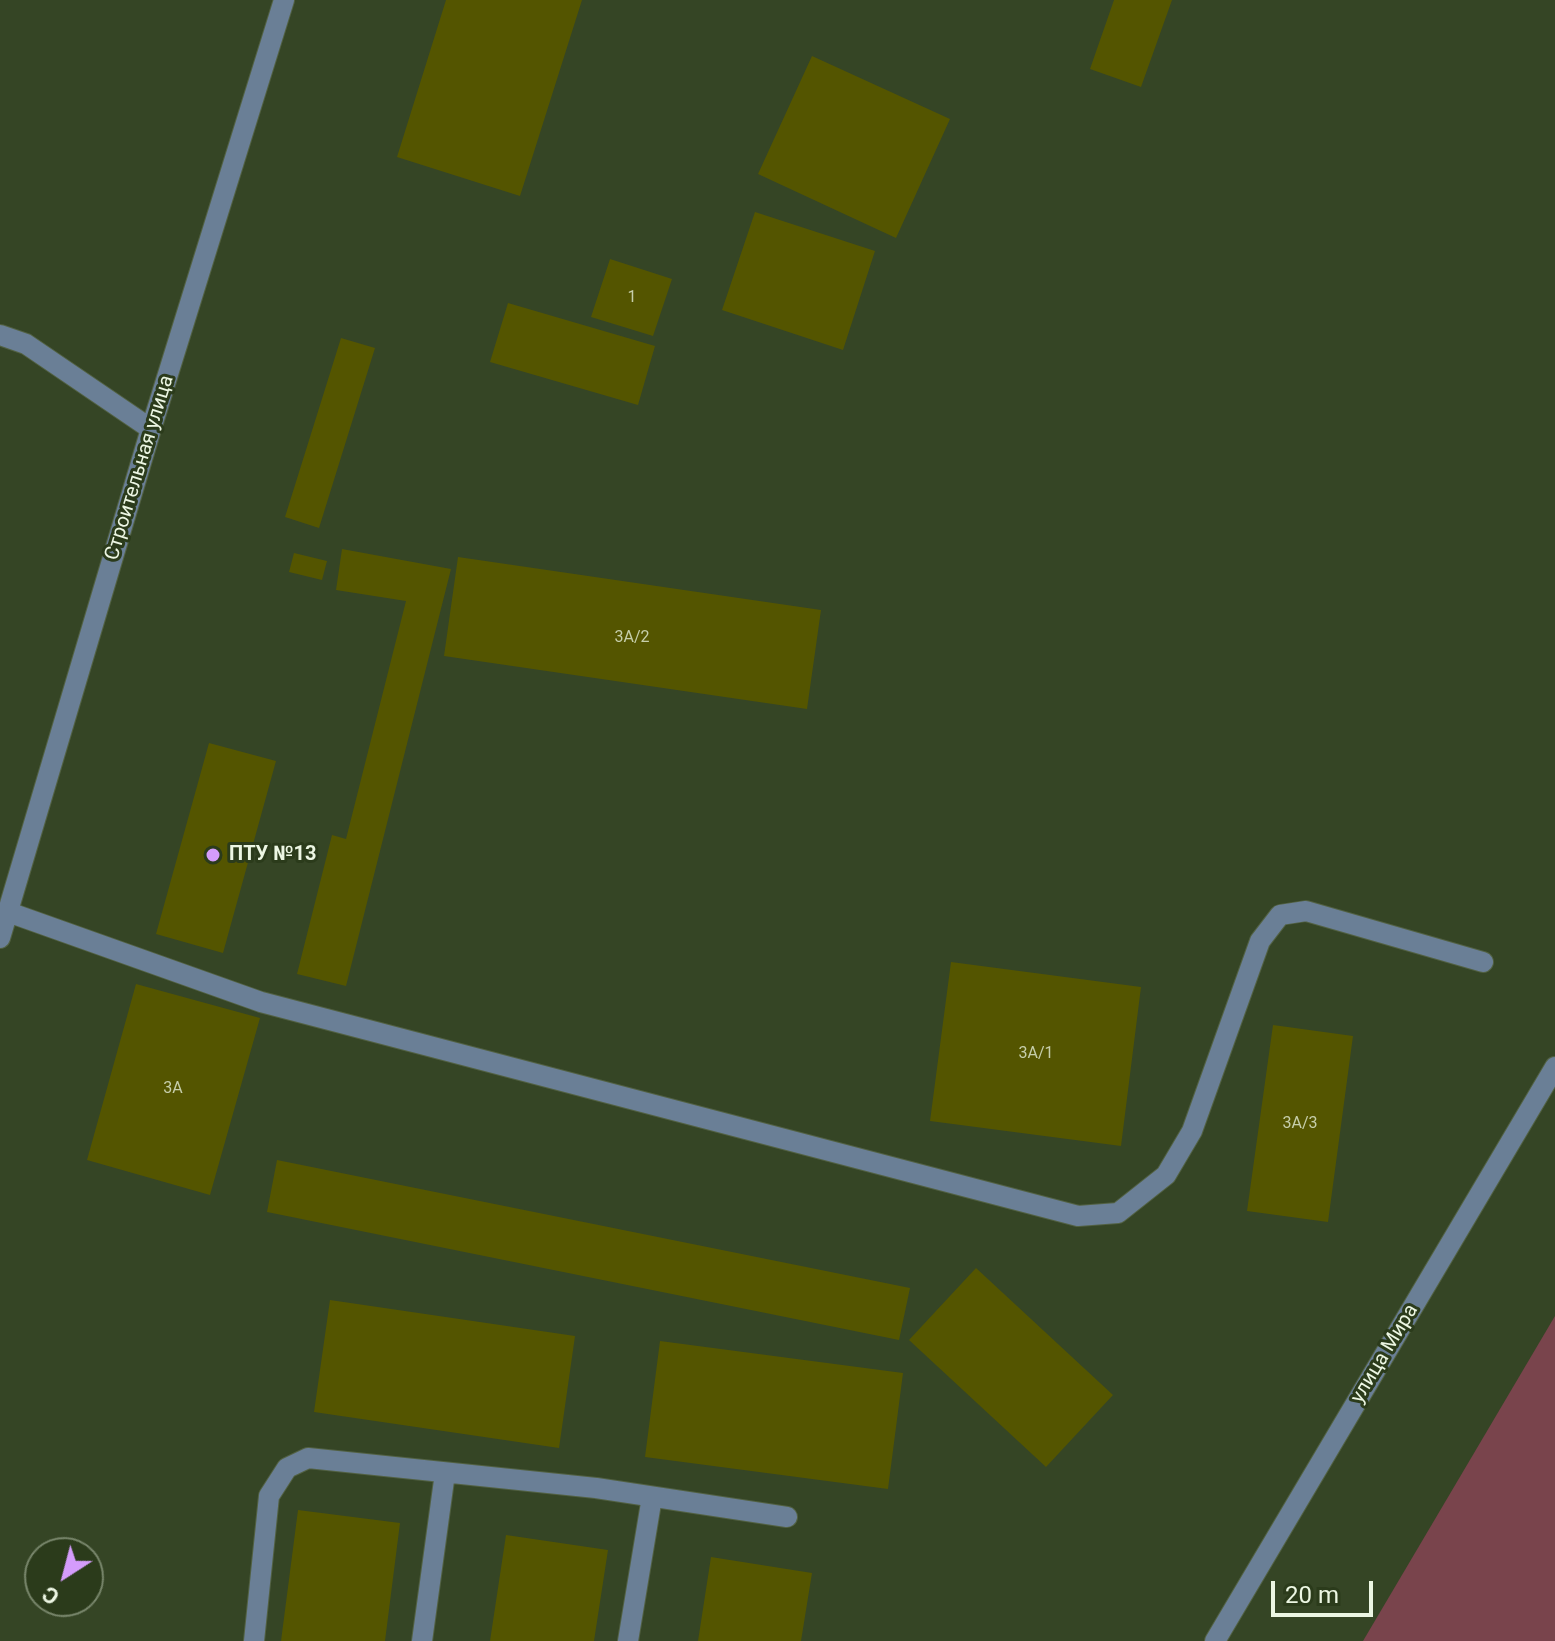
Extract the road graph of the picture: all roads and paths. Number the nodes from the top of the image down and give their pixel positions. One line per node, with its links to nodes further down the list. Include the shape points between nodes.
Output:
1 (284, 0): 3 (street, Строительная улица)
2 (0, 335): 3 (street, via 26,344)
3 (151, 429): 4 (street, Строительная улица)
4 (8, 912): 5 (street, Строительная улица); 6 (street, via 261,1002 1078,1216 1118,1213 1166,1175 1192,1131 1260,941 1280,915 1306,911)
5 (0, 938)
6 (1483, 962)
7 (1555, 1067): 14 (street, улица Мира)
8 (445, 1473): 9 (street); 11 (street, via 308,1458 287,1468 269,1496); 12 (street)
9 (652, 1497): 10 (street); 13 (street)
10 (787, 1517)
11 (254, 1641)
12 (422, 1641)
13 (628, 1641)
14 (1215, 1641)

